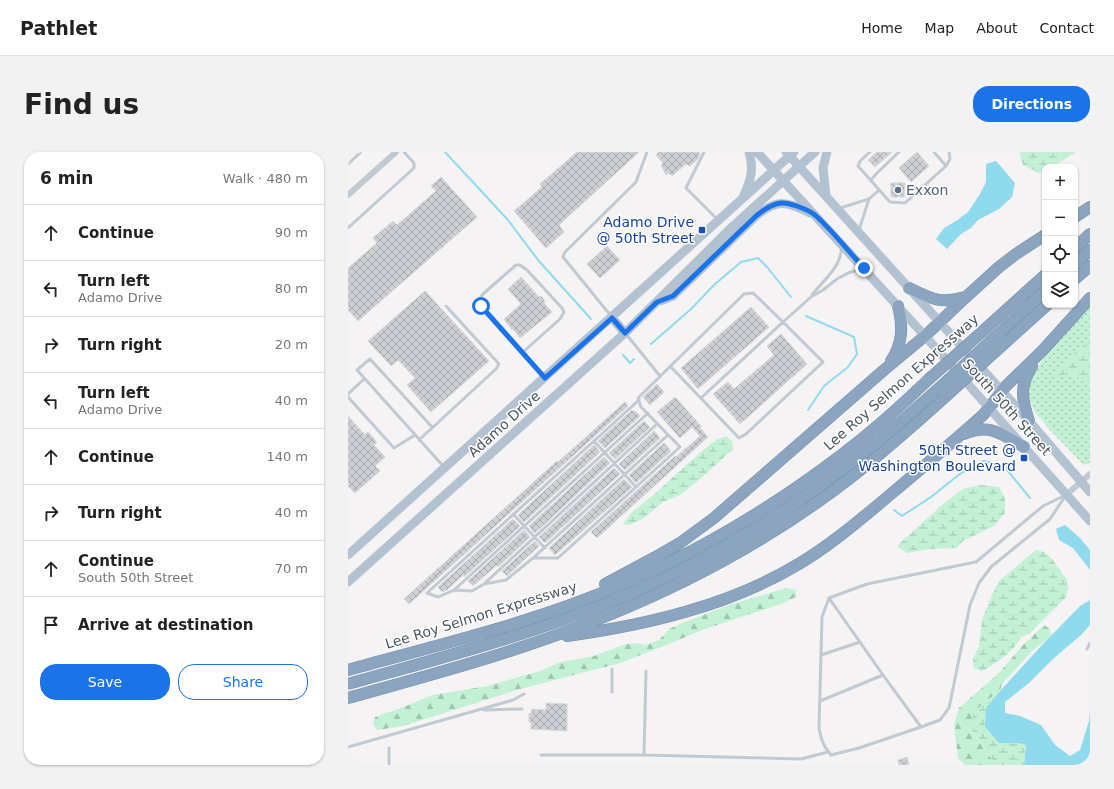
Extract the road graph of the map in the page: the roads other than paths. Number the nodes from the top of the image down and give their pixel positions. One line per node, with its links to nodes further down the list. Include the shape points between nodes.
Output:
1 (361, 152): 15 (lane)
2 (396, 152): 22 (street)
3 (404, 152): 31 (lane, via 414,163 414,168)
4 (647, 152): 52 (lane, via 636,182 565,252 563,257)
5 (704, 152): 30 (lane, via 686,188)
6 (749, 152): 24 (main road, via 752,174)
7 (756, 152): 18 (main road, South 50th Street)
8 (814, 152): 16 (main road, Adamo Drive)
9 (827, 152): 23 (main road, via 823,168)
10 (870, 152): 20 (lane, via 858,166)
11 (899, 152): 20 (lane)
12 (934, 152): 17 (lane)
13 (949, 152): 17 (lane, via 950,158)
14 (790, 153): 16 (main road, South 50th Street); 18 (main road, Adamo Drive)
15 (348, 164)
16 (799, 166): 19 (main road, Adamo Drive); 23 (main road, South 50th Street)
17 (946, 166): 21 (lane, via 905,203 890,202)
18 (774, 170): 19 (main road, South 50th Street); 24 (main road, Adamo Drive)
19 (783, 180): 28 (main road, South 50th Street); 48 (main road, Adamo Drive)
20 (871, 180): 21 (lane)
21 (879, 190): 25 (lane)
22 (348, 195)
23 (826, 196): 27 (main road, South 50th Street)
24 (742, 199): 30 (main road, Adamo Drive)
25 (868, 199): 27 (lane); 32 (lane)
26 (1090, 207): 29 (highway)
27 (838, 209): 32 (main road, South 50th Street)
28 (814, 214): 35 (main road, South 50th Street); 48 (main road, via 794,205 782,203 766,209 673,296)
29 (1078, 215)
30 (718, 221): 52 (main road, Adamo Drive)
31 (348, 228)
32 (858, 232): 43 (main road, South 50th Street)
33 (1090, 234): 36 (highway)
34 (1044, 236): 46 (highway, via 1012,257)
35 (843, 245): 40 (main road, South 50th Street); 45 (lane, via 831,274)
36 (1078, 245)
37 (1090, 250): 38 (highway)
38 (1078, 261)
39 (1090, 266): 41 (highway)
40 (864, 268): 45 (lane, via 837,279); 50 (main road, South 50th Street)
41 (1078, 277)
42 (1042, 278): 100 (highway, Lee Roy Selmon Expressway, bridge, via 867,435 770,505 677,558 583,600)
43 (909, 288): 46 (highway, via 938,300 948,301); 54 (main road, South 50th Street)
44 (1042, 294): 110 (highway, bridge, via 869,449 787,508 731,543 652,584 554,624)
45 (811, 297): 53 (lane)
46 (966, 297): 54 (highway)
47 (1090, 298): 57 (highway)
48 (657, 302): 55 (main road, Adamo Drive)
49 (446, 306): 73 (lane, via 499,364)
50 (898, 306): 56 (main road, South 50th Street); 60 (highway, via 900,342)
51 (1044, 308): 101 (highway, bridge, via 897,440 812,506 704,571 605,617)
52 (612, 318): 55 (main road); 62 (main road, Adamo Drive)
53 (783, 322): 59 (lane, via 753,293 744,294); 67 (lane); 67 (lane, via 824,362 739,438)
54 (940, 322): 56 (highway); 64 (main road, South 50th Street)
55 (625, 333): 61 (lane); 96 (main road, Adamo Drive)
56 (925, 336): 60 (highway); 69 (main road, South 50th Street)
57 (1043, 350): 64 (highway); 71 (highway, via 1024,382 1023,396)
58 (522, 352): 58 (lane, via 479,302 483,294 516,265 527,270 564,312 560,319); 62 (lane)
59 (670, 366): 61 (lane); 67 (lane)
60 (884, 370): 100 (highway, via 699,529 640,566)
61 (660, 376): 68 (lane)
62 (545, 378): 82 (main road, Adamo Drive)
63 (364, 379): 65 (lane); 73 (lane, via 357,370 370,359); 74 (lane)
64 (1002, 391): 69 (highway); 71 (main road, South 50th Street)
65 (348, 394)
66 (348, 397): 74 (lane, via 394,448)
67 (701, 398)
68 (638, 400): 70 (lane); 78 (lane)
69 (989, 408): 77 (highway); 79 (main road, South 50th Street)
70 (648, 413): 72 (lane); 80 (lane)
71 (1029, 421): 85 (main road, South 50th Street)
72 (658, 424): 75 (lane); 81 (lane)
73 (432, 427): 76 (lane)
74 (415, 435): 76 (lane)
75 (668, 435): 84 (lane); 86 (lane, via 680,447)
76 (419, 440): 82 (lane)
77 (955, 440): 79 (highway, via 968,432 984,429 1001,433); 101 (highway, via 836,538 796,566 762,584 685,612 616,629)
78 (594, 441): 80 (lane); 89 (lane)
79 (1024, 447): 88 (main road, South 50th Street)
80 (605, 453): 81 (lane); 91 (lane)
81 (614, 463): 84 (lane); 92 (lane)
82 (445, 469): 94 (main road, Adamo Drive)
83 (1090, 474): 85 (street)
84 (625, 475): 86 (lane); 93 (lane)
85 (1082, 481): 87 (main road, South 50th Street); 88 (street)
86 (636, 487): 95 (lane, via 558,558)
87 (1090, 492)
88 (1066, 495): 90 (main road, South 50th Street); 99 (lane, via 1043,506 976,562 868,584); 117 (lane, via 1050,518 991,567 979,583 969,611 949,708 940,720)
89 (513, 514): 91 (lane); 98 (lane, via 427,593 438,597)
90 (1090, 522)
91 (524, 526): 92 (lane); 98 (lane)
92 (535, 537): 93 (lane); 97 (lane)
93 (545, 548): 95 (lane)
94 (348, 555)
95 (533, 558): 97 (lane, via 506,580)
96 (348, 582)
97 (484, 584): 98 (lane, via 472,591)
98 (453, 591)
99 (829, 598): 102 (lane); 105 (lane, via 822,617)
100 (535, 617): 107 (highway, Lee Roy Selmon Expressway)
101 (547, 639): 113 (highway)
102 (860, 642): 105 (lane); 109 (lane)
103 (1090, 643): 104 (lane)
104 (1087, 649)
105 (822, 655): 114 (lane)
106 (612, 669): 111 (lane)
107 (348, 670)
108 (646, 671): 122 (lane)
109 (882, 675): 114 (lane); 117 (lane)
110 (348, 684)
111 (612, 692)
112 (524, 694): 116 (lane, via 513,700)
113 (348, 698)
114 (820, 701): 120 (lane, via 819,728 824,748)
115 (522, 709): 116 (lane)
116 (478, 710): 118 (lane)
117 (921, 727): 120 (lane, via 859,748 831,755)
118 (348, 747)
119 (389, 748): 123 (lane)
120 (828, 752): 122 (lane, via 801,759)
121 (541, 754): 122 (lane)
122 (644, 755)
123 (389, 765)

